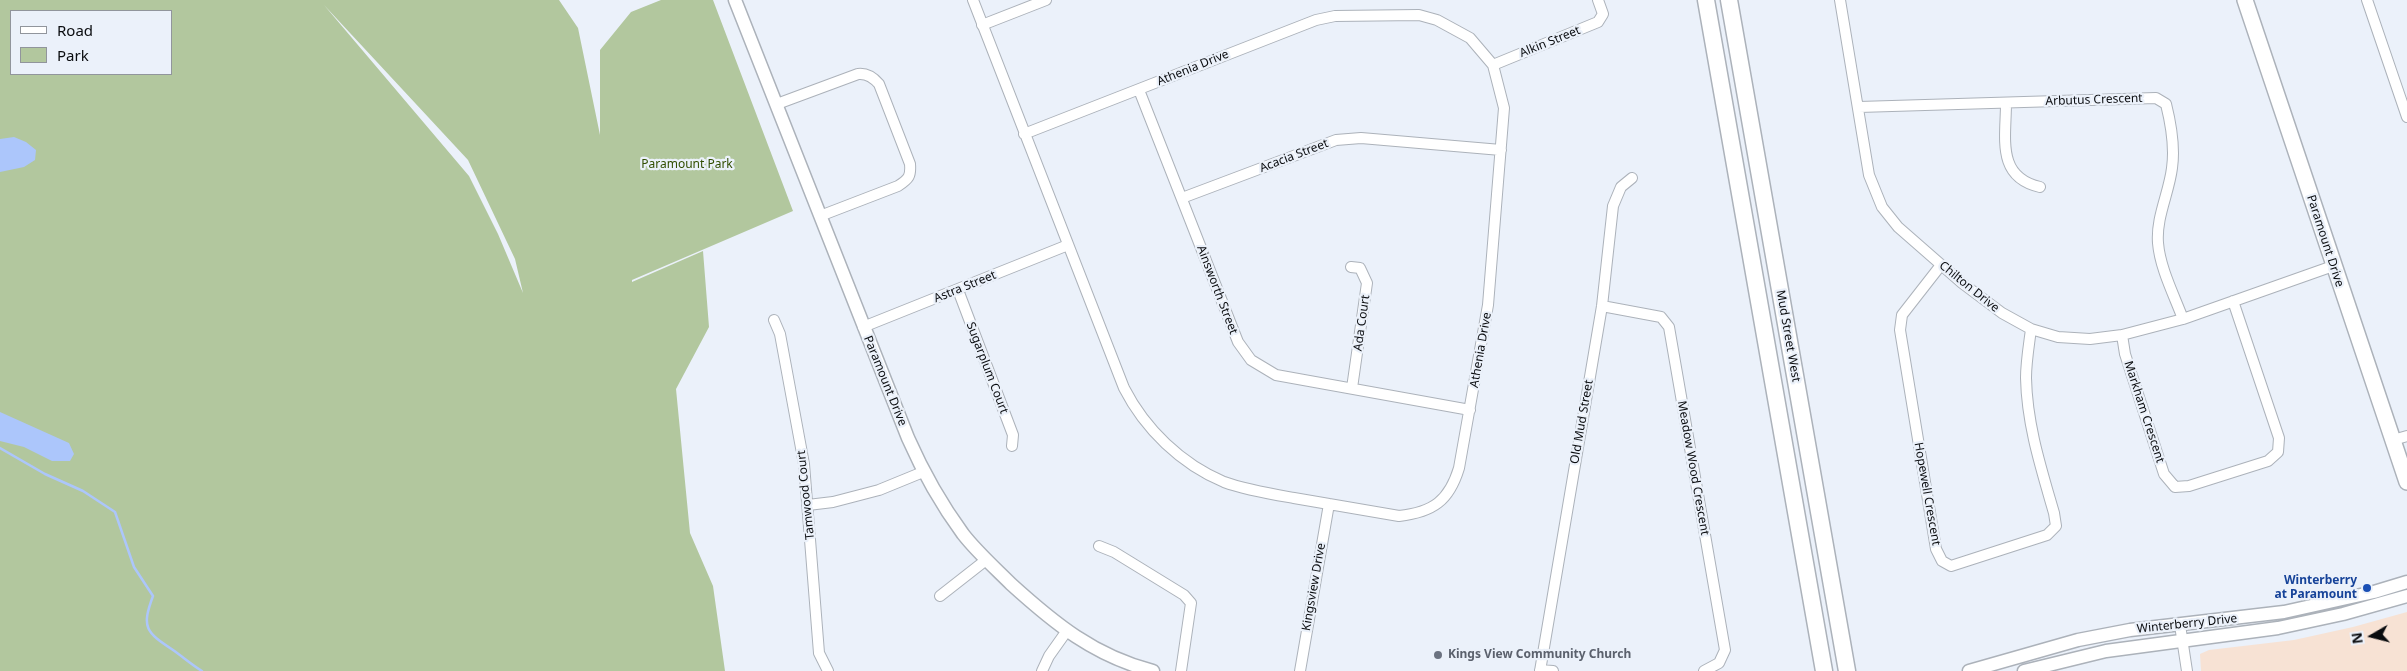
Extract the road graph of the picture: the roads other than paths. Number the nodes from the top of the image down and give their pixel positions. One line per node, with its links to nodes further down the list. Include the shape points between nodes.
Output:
1 (735, 0): 14 (street, Paramount Drive)
2 (973, 0): 10 (street, Athenia Drive)
3 (1046, 0): 10 (street)
4 (1598, 0): 11 (street, Alkin Street, via 1603,14 1598,22)
5 (1706, 0): 59 (main road, Mud Street West)
6 (1728, 0): 60 (main road, Mud Street West)
7 (1840, 0): 15 (street, Chilton Drive)
8 (2245, 0): 25 (main road, Paramount Drive)
9 (2367, 0): 16 (street)
10 (982, 25): 17 (street, Athenia Drive)
11 (1493, 65): 12 (street, Athenia Drive, via 1470,38 1437,20 1419,15 1335,16 1316,20); 18 (street, Athenia Drive, via 1504,108)
12 (1138, 90): 17 (street, Athenia Drive); 21 (street, Ainsworth Street)
13 (2006, 103): 15 (street, Arbutus Crescent); 20 (street, via 2006,158 2013,173 2026,184); 30 (street, Arbutus Crescent, via 2156,98 2166,104 2172,128 2172,167 2158,243)
14 (777, 104): 22 (street, Paramount Drive); 22 (street, via 863,74 874,78 910,164 909,179 898,186)
15 (1859, 108): 24 (street, Chilton Drive, via 1869,175 1882,207)
16 (2407, 116)
17 (1024, 134): 23 (street, Athenia Drive)
18 (1501, 150): 21 (street, Acacia Street, via 1362,138 1336,140); 36 (street, Athenia Drive, via 1488,305)
19 (1632, 178): 29 (street, Old Mud Street, via 1621,187 1613,206)
20 (2040, 187)
21 (1182, 198): 35 (street, Ainsworth Street, via 1238,342 1248,356 1276,375)
22 (820, 216): 32 (street, Paramount Drive)
23 (1068, 245): 27 (street, Astra Street); 41 (street, Athenia Drive, via 1124,388 1158,437 1187,460 1224,482)
24 (1941, 265): 33 (street, Chilton Drive, via 1993,308); 33 (street, Hopewell Crescent, via 1902,314 1900,330 1936,549 1942,561 1951,566 2048,536 2056,526 2031,434 2026,376)
25 (2333, 266): 28 (street, Chilton Drive); 37 (main road, Paramount Drive)
26 (1351, 267): 35 (street, Ada Court, via 1360,268 1367,284)
27 (958, 290): 32 (street, Astra Street); 38 (street, Sugarplum Court, via 1013,435)
28 (2233, 301): 30 (street, Chilton Drive); 34 (street, Markham Crescent, via 2279,438 2278,452 2268,461 2189,486 2175,487 2164,474 2125,354)
29 (1602, 306): 51 (street, Old Mud Street); 58 (street, Meadow Wood Crescent, via 1661,316 1669,327 1725,650 1719,663)
30 (2183, 319): 34 (street, Chilton Drive)
31 (774, 320): 42 (street, Tamwood Court, via 780,334 804,464)
32 (863, 327): 39 (street, Paramount Drive)
33 (2031, 329): 34 (street, Chilton Drive, via 2058,337 2090,339)
34 (2122, 335)
35 (1352, 388): 36 (street, Ainsworth Street)
36 (1470, 410): 41 (street, Athenia Drive, via 1454,484 1435,506 1419,514 1399,516)
37 (2400, 438): 40 (main road, Paramount Drive)
38 (1012, 446)
39 (923, 472): 42 (street, via 879,490); 44 (street, Paramount Drive, via 964,535)
40 (2407, 482)
41 (1329, 504): 56 (street, Kingsview Drive)
42 (808, 505): 52 (street, Tamwood Court, via 819,653)
43 (1099, 546): 55 (street, via 1184,595 1191,603)
44 (986, 560): 46 (street); 49 (street, Paramount Drive)
45 (2407, 582): 48 (street, Winterberry Drive, via 2302,609)
46 (940, 596)
47 (2407, 596): 50 (street, Winterberry Drive, via 2278,628)
48 (2180, 625): 50 (street); 61 (street, Winterberry Drive, via 2078,640)
49 (1066, 632): 53 (street); 54 (street, Paramount Drive)
50 (2181, 641): 62 (street, Winterberry Drive, via 2106,651); 63 (street)
51 (1540, 670): 57 (street)
52 (828, 671)
53 (1042, 671)
54 (1153, 671)
55 (1181, 671)
56 (1300, 671)
57 (1553, 671)
58 (1704, 671)
59 (1824, 671)
60 (1847, 671)
61 (1969, 671)
62 (2024, 671)
63 (2187, 671)

